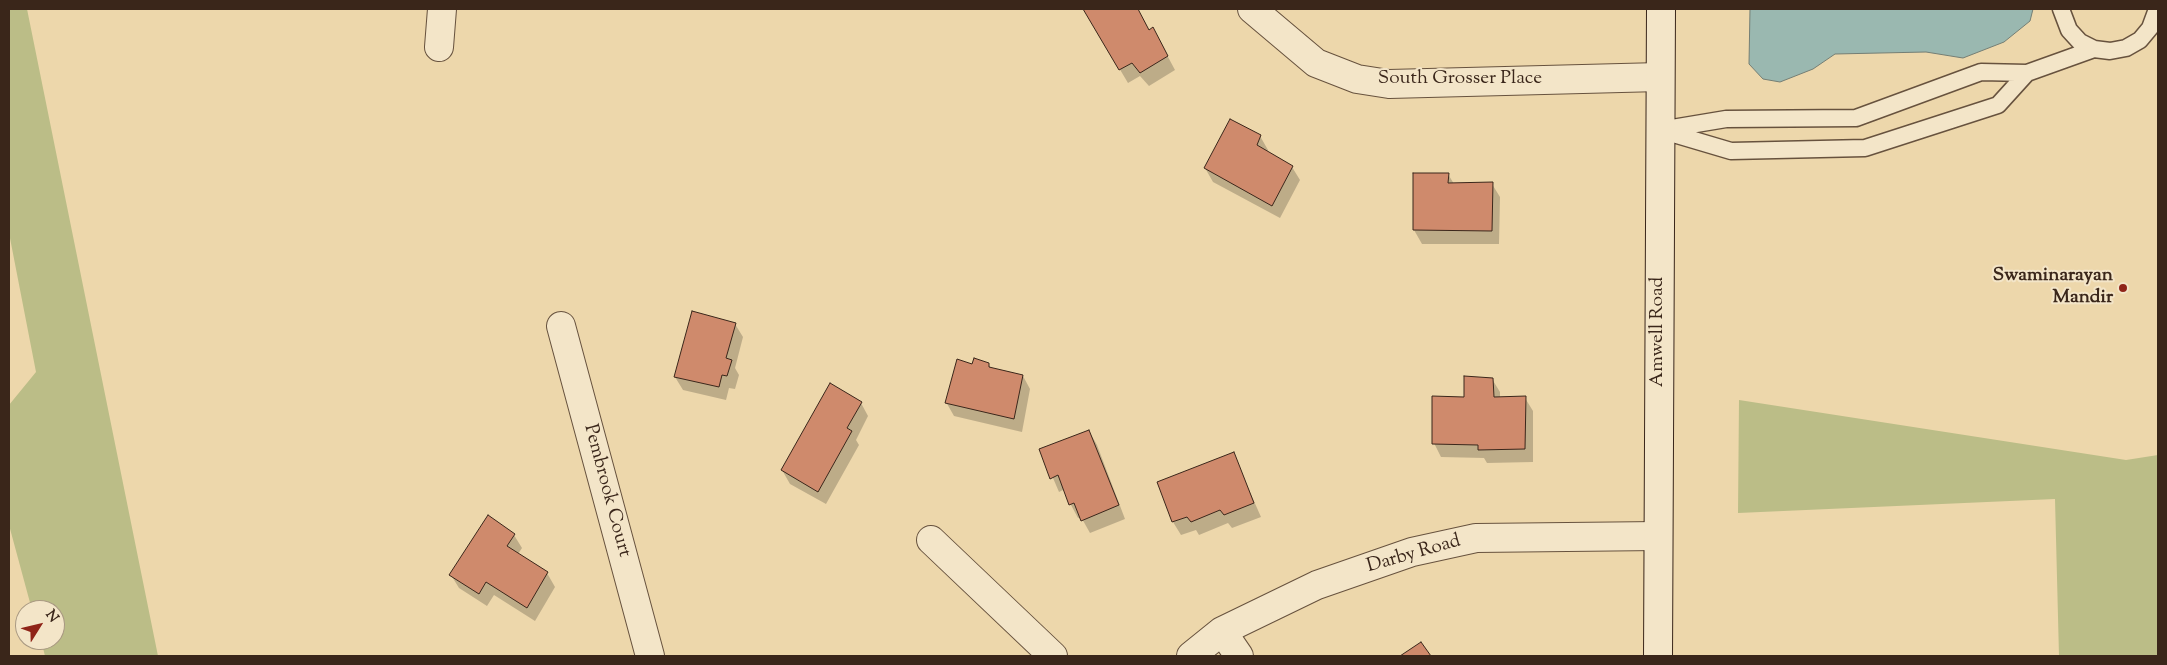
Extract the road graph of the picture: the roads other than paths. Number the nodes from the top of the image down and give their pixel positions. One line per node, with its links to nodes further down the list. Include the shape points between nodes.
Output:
1 (442, 9): 6 (street)
2 (1252, 9): 9 (street, South Grosser Place, via 1316,63 1357,79 1389,84)
3 (1661, 9): 9 (street, Amwell Road)
4 (2061, 9): 7 (lane, via 2069,30 2080,42)
5 (2157, 9): 7 (lane, via 2150,28 2140,40 2118,50)
6 (439, 47)
7 (2094, 49): 8 (lane)
8 (2026, 73): 10 (lane, via 1981,72 1856,118 1726,119); 10 (lane, via 1998,105 1864,148 1731,151)
9 (1660, 77): 10 (street, Amwell Road)
10 (1660, 130): 12 (street, Amwell Road)
11 (561, 326): 15 (street, Pembrook Court)
12 (1658, 536): 14 (street, Darby Road, via 1476,538 1412,552 1316,585); 19 (street, Amwell Road)
13 (931, 540): 16 (street)
14 (1222, 631): 17 (street, Darby Road); 18 (street)
15 (650, 656)
16 (1053, 656)
17 (1191, 656)
18 (1239, 656)
19 (1658, 656)

